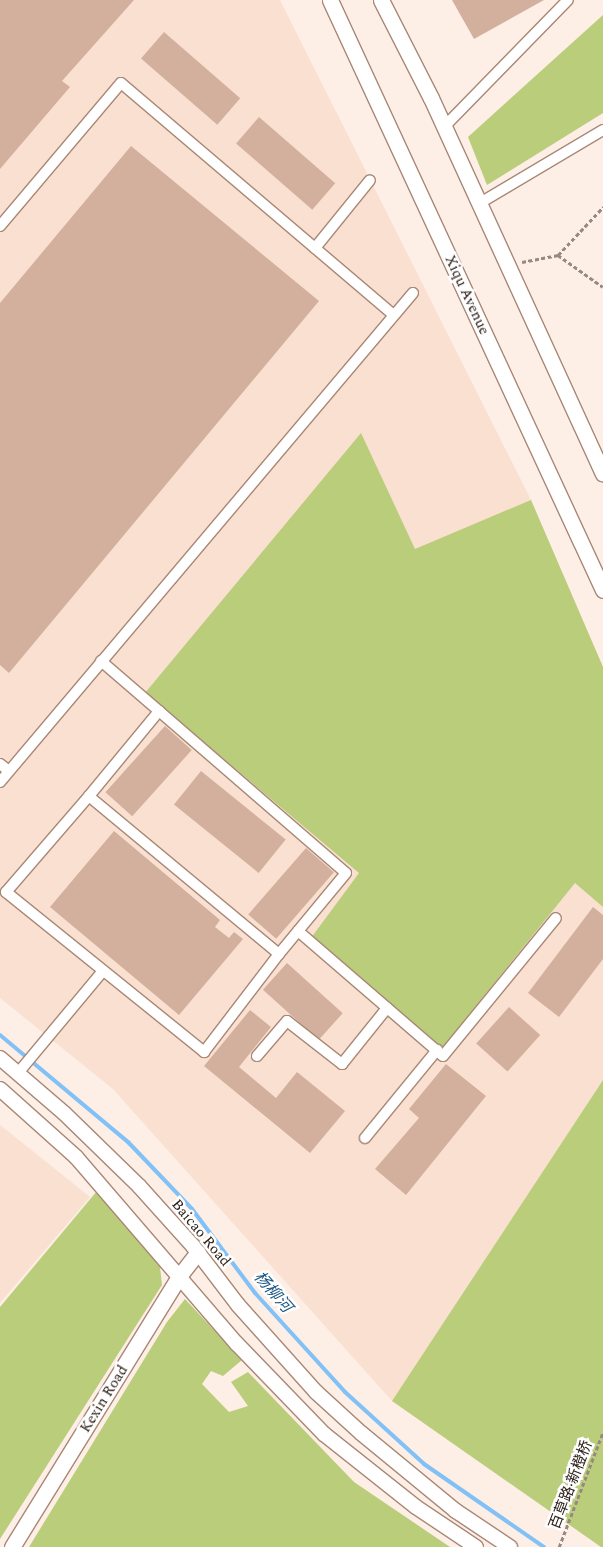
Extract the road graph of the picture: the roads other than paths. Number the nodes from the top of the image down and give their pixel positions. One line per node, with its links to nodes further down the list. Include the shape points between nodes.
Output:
1 (330, 0): 13 (main road, Xiqu Avenue)
2 (381, 0): 4 (main road)
3 (568, 0): 4 (street)
4 (444, 128): 7 (main road)
5 (603, 130): 7 (street)
6 (370, 180): 9 (street)
7 (480, 203): 12 (main road)
8 (0, 226): 9 (street, via 121,83)
9 (315, 248): 11 (street)
10 (413, 292): 11 (street)
11 (394, 315): 14 (street)
12 (603, 473)
13 (603, 590)
14 (102, 661): 15 (street); 17 (street)
15 (159, 711): 19 (street); 21 (street, via 346,873)
16 (0, 764): 17 (street)
17 (9, 771): 18 (street)
18 (0, 782)
19 (89, 796): 22 (street); 23 (street, via 6,892)
20 (556, 918): 25 (street, via 443,1056)
21 (298, 931): 22 (street); 24 (street)
22 (279, 954): 23 (street, via 204,1052)
23 (103, 971): 28 (street)
24 (387, 1008): 25 (street); 26 (street, via 342,1064 287,1021)
25 (437, 1050): 30 (street)
26 (257, 1056)
27 (0, 1058): 28 (street, Baicao Road)
28 (22, 1069): 31 (street, Baicao Road, via 139,1186)
29 (0, 1089): 32 (street, via 76,1157)
30 (364, 1138)
31 (198, 1252): 32 (main road, Kexin Road); 35 (street, Baicao Road, via 238,1304 316,1392 360,1433 449,1505)
32 (180, 1275): 33 (main road, Kexin Road); 34 (street, via 244,1351 324,1434 380,1481)
33 (12, 1547)
34 (476, 1547)
35 (510, 1547)

